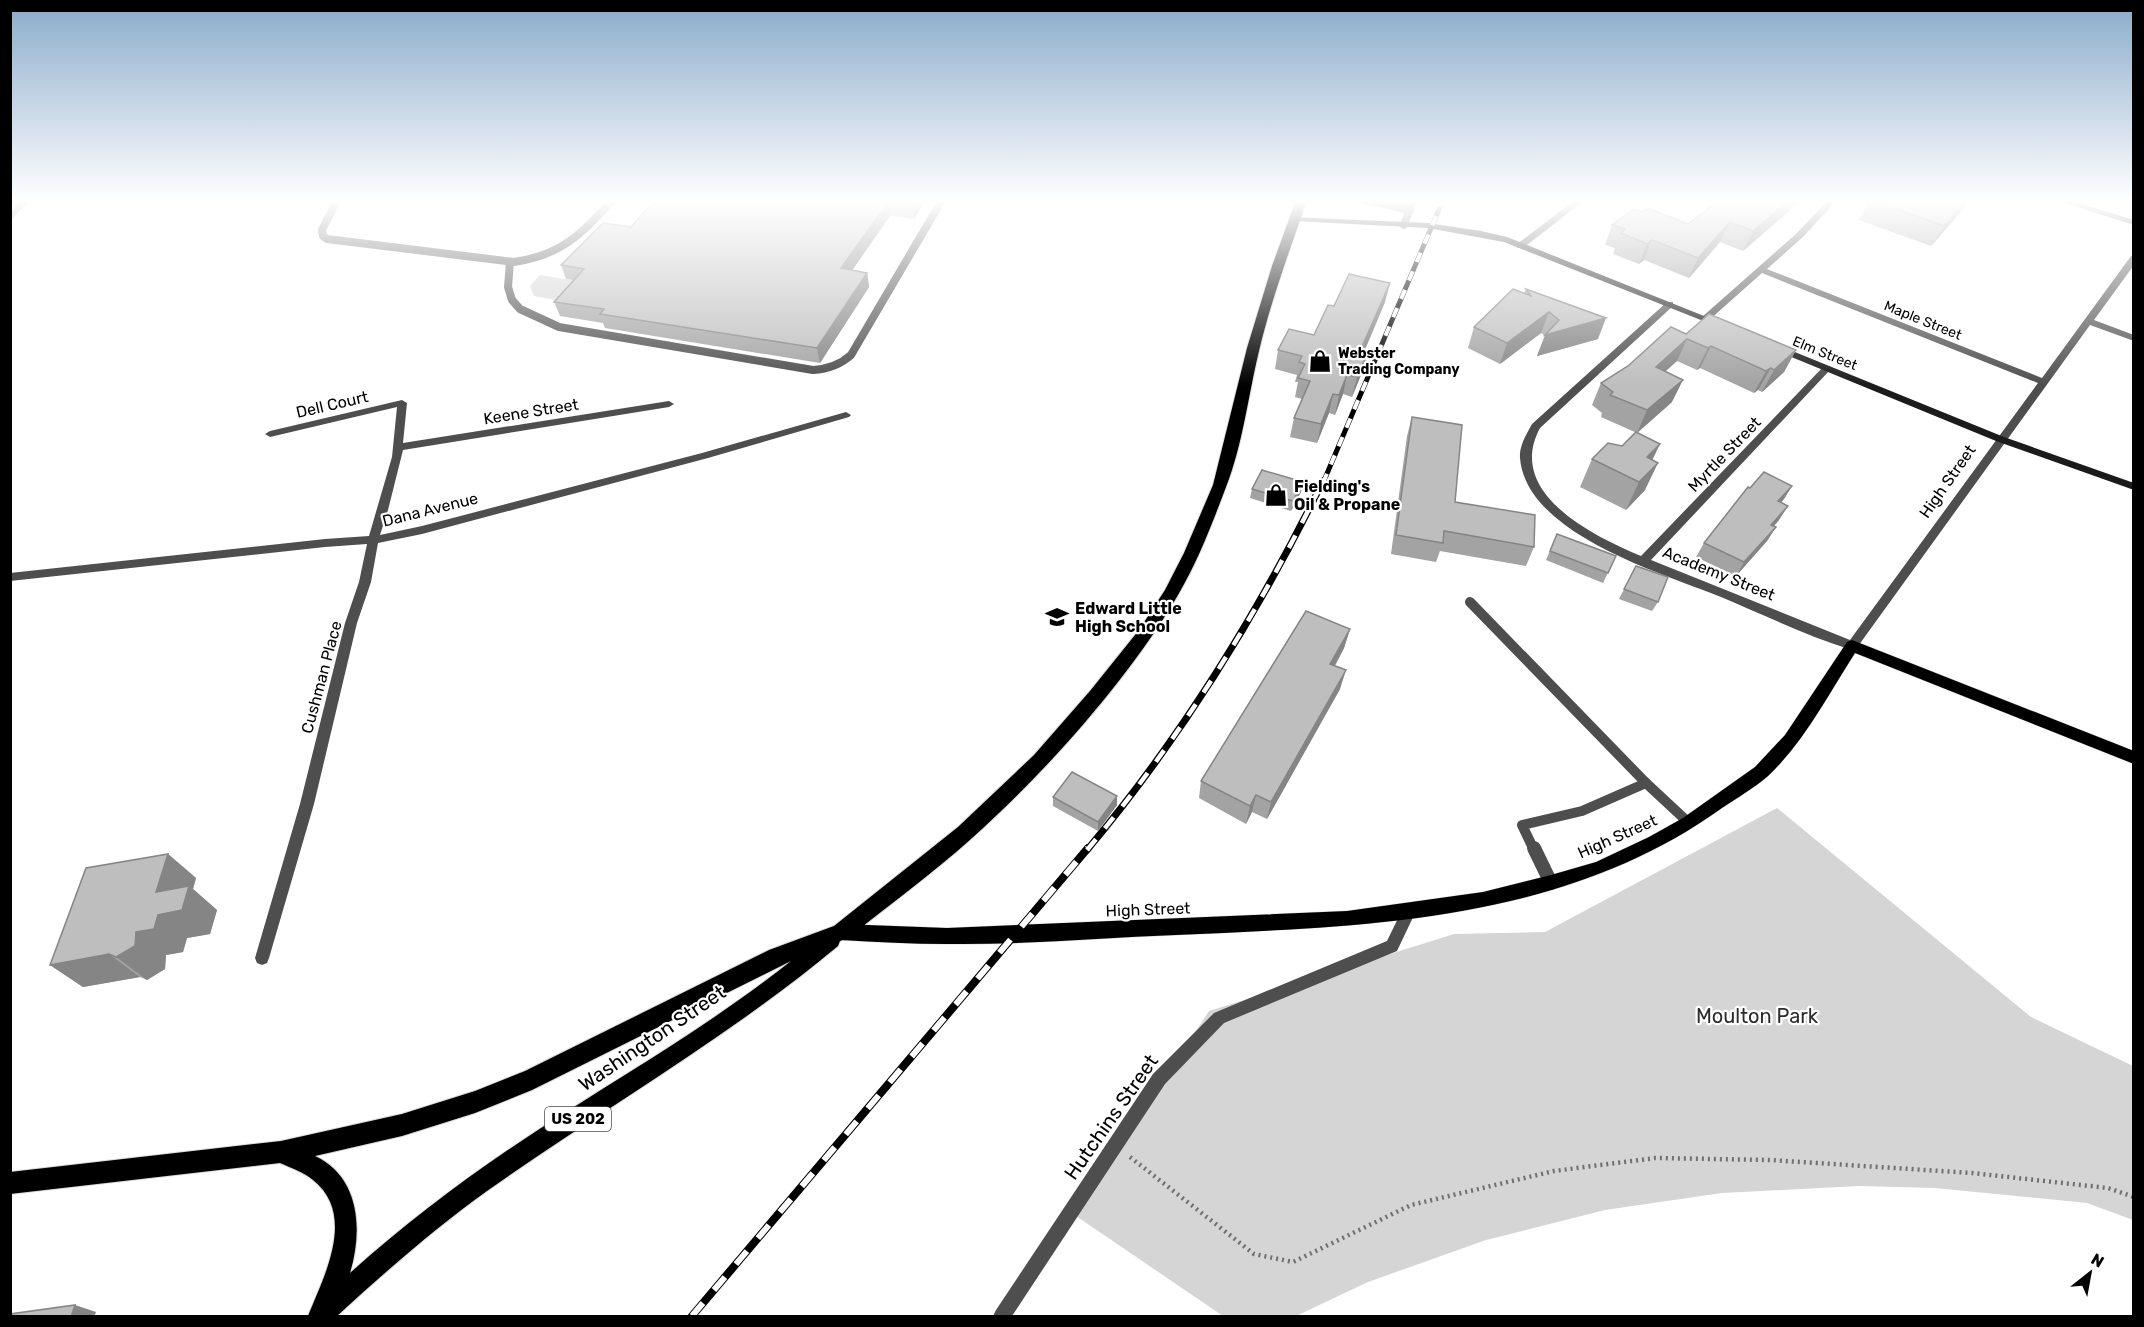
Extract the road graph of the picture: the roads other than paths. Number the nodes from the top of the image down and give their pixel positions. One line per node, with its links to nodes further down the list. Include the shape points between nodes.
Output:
1 (510, 262): 2 (lane, via 508,287 512,300 520,309 559,327 813,370 842,364 851,355)
2 (906, 262)
3 (1280, 262): 33 (highway, US 202, via 1253,348 1220,485 1192,554 1145,634 1096,696 1015,784 965,833)
4 (1561, 262): 8 (main road)
5 (1768, 262): 7 (street)
6 (2130, 262): 10 (street, High Street)
7 (1760, 269): 9 (street); 15 (street, Maple Street)
8 (1670, 304): 9 (main road); 24 (street, Academy Street, via 1536,426 1525,456 1530,476 1551,508 1590,536)
9 (1706, 319): 11 (main road)
10 (2088, 321): 12 (street); 15 (street, High Street)
11 (1728, 328)
12 (2133, 338)
13 (1772, 345): 14 (main road, Elm Street)
14 (1827, 368): 20 (main road, Elm Street); 24 (street, Myrtle Street)
15 (2043, 382): 20 (street, High Street)
16 (402, 403): 19 (street, Dell Court); 21 (street, Cushman Place)
17 (669, 404): 21 (street, Keene Street)
18 (846, 415): 23 (street, Dana Avenue, via 704,456)
19 (270, 434)
20 (2000, 439): 22 (main road, Elm Street); 27 (street, High Street)
21 (398, 447): 23 (street, Cushman Place)
22 (2133, 487)
23 (373, 540): 25 (street, Dana Avenue); 34 (street, Cushman Place, via 307,804)
24 (1643, 561): 27 (street, Academy Street)
25 (10, 577)
26 (1470, 602): 29 (lane)
27 (1852, 646): 28 (main road, Academy Street); 30 (main road, High Street, via 1791,740 1761,772)
28 (2133, 758)
29 (1646, 783): 30 (lane); 31 (lane, via 1582,811 1522,825)
30 (1689, 823): 31 (main road, High Street, via 1600,868)
31 (1551, 883): 32 (main road, High Street, via 1483,900)
32 (1409, 911): 33 (main road, High Street, via 1347,919 1017,934); 38 (street, Hutchins Street, via 1392,946 1219,1018 1159,1079)
33 (841, 932): 35 (highway, US 202, via 776,957 600,1047 475,1102 402,1125); 37 (highway, Washington Street / US 202, via 782,981 502,1167 431,1220)
34 (262, 958)
35 (281, 1152): 36 (highway, US 202); 37 (highway, via 322,1173 342,1199 348,1236 340,1272)
36 (10, 1183)
37 (321, 1316)
38 (1002, 1317)

